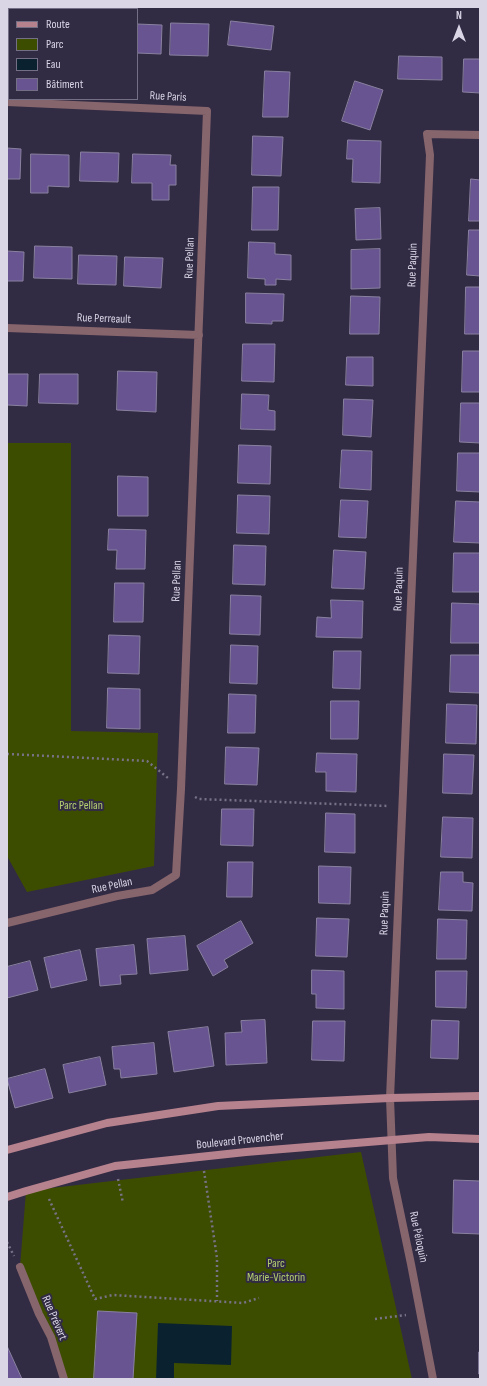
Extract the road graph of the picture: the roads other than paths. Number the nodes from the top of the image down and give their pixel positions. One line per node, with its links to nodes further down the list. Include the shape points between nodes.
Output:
1 (7, 102): 2 (street, Rue Paris)
2 (207, 111): 5 (street, Rue Pellan)
3 (480, 135): 8 (street, Rue Paquin, via 427,134 430,155)
4 (7, 328): 5 (street, Rue Perreault)
5 (199, 335): 6 (street, Rue Pellan, via 176,875 152,890)
6 (7, 923)
7 (480, 1096): 8 (street)
8 (390, 1098): 10 (street, Rue Péloquin); 11 (street, via 218,1106 107,1123)
9 (480, 1139): 10 (street, Boulevard Provencher, via 429,1137)
10 (392, 1140): 12 (street, Boulevard Provencher, via 115,1166); 15 (street, Rue Péloquin, via 393,1178)
11 (7, 1150)
12 (7, 1197)
13 (20, 1267): 14 (street, Rue Prévert, via 51,1337)
14 (64, 1379)
15 (433, 1379)

